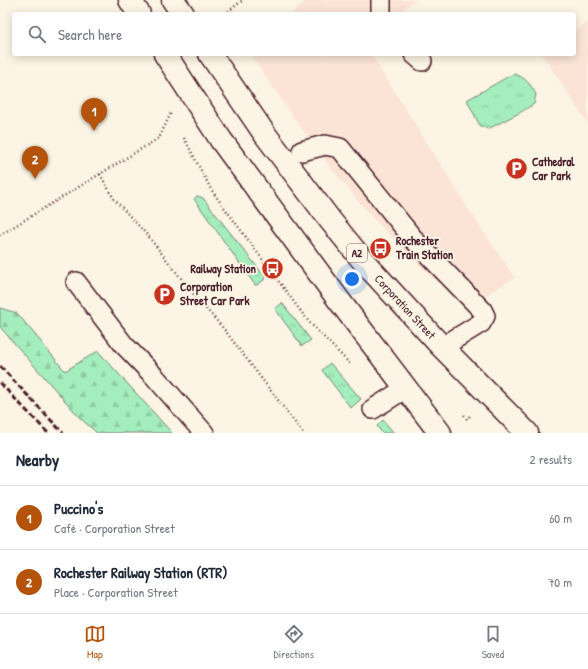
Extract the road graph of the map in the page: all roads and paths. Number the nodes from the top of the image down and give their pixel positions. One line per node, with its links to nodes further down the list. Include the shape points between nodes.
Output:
1 (130, 0): 4 (main road)
2 (243, 0): 5 (path)
3 (381, 0): 6 (lane)
4 (138, 12)
5 (228, 12)
6 (381, 12)
7 (166, 56): 17 (main road, via 221,140)
8 (211, 56): 15 (main road, Corporation Street / A2, via 264,133 330,220 364,262)
9 (175, 120): 12 (path, via 171,113 159,138)
10 (182, 134): 16 (path, via 212,191 308,321)
11 (302, 151): 15 (lane, via 325,145 340,148 416,242 482,310 485,316 481,323)
12 (100, 174): 13 (path); 20 (path, via 114,199 148,236 223,328)
13 (0, 235)
14 (76, 282): 19 (lane, via 124,345)
15 (442, 347): 22 (main road, Corporation Street / A2)
16 (354, 369)
17 (406, 388): 18 (lane); 21 (main road)
18 (374, 409)
19 (204, 433)
20 (303, 433)
21 (440, 433)
22 (527, 433)

